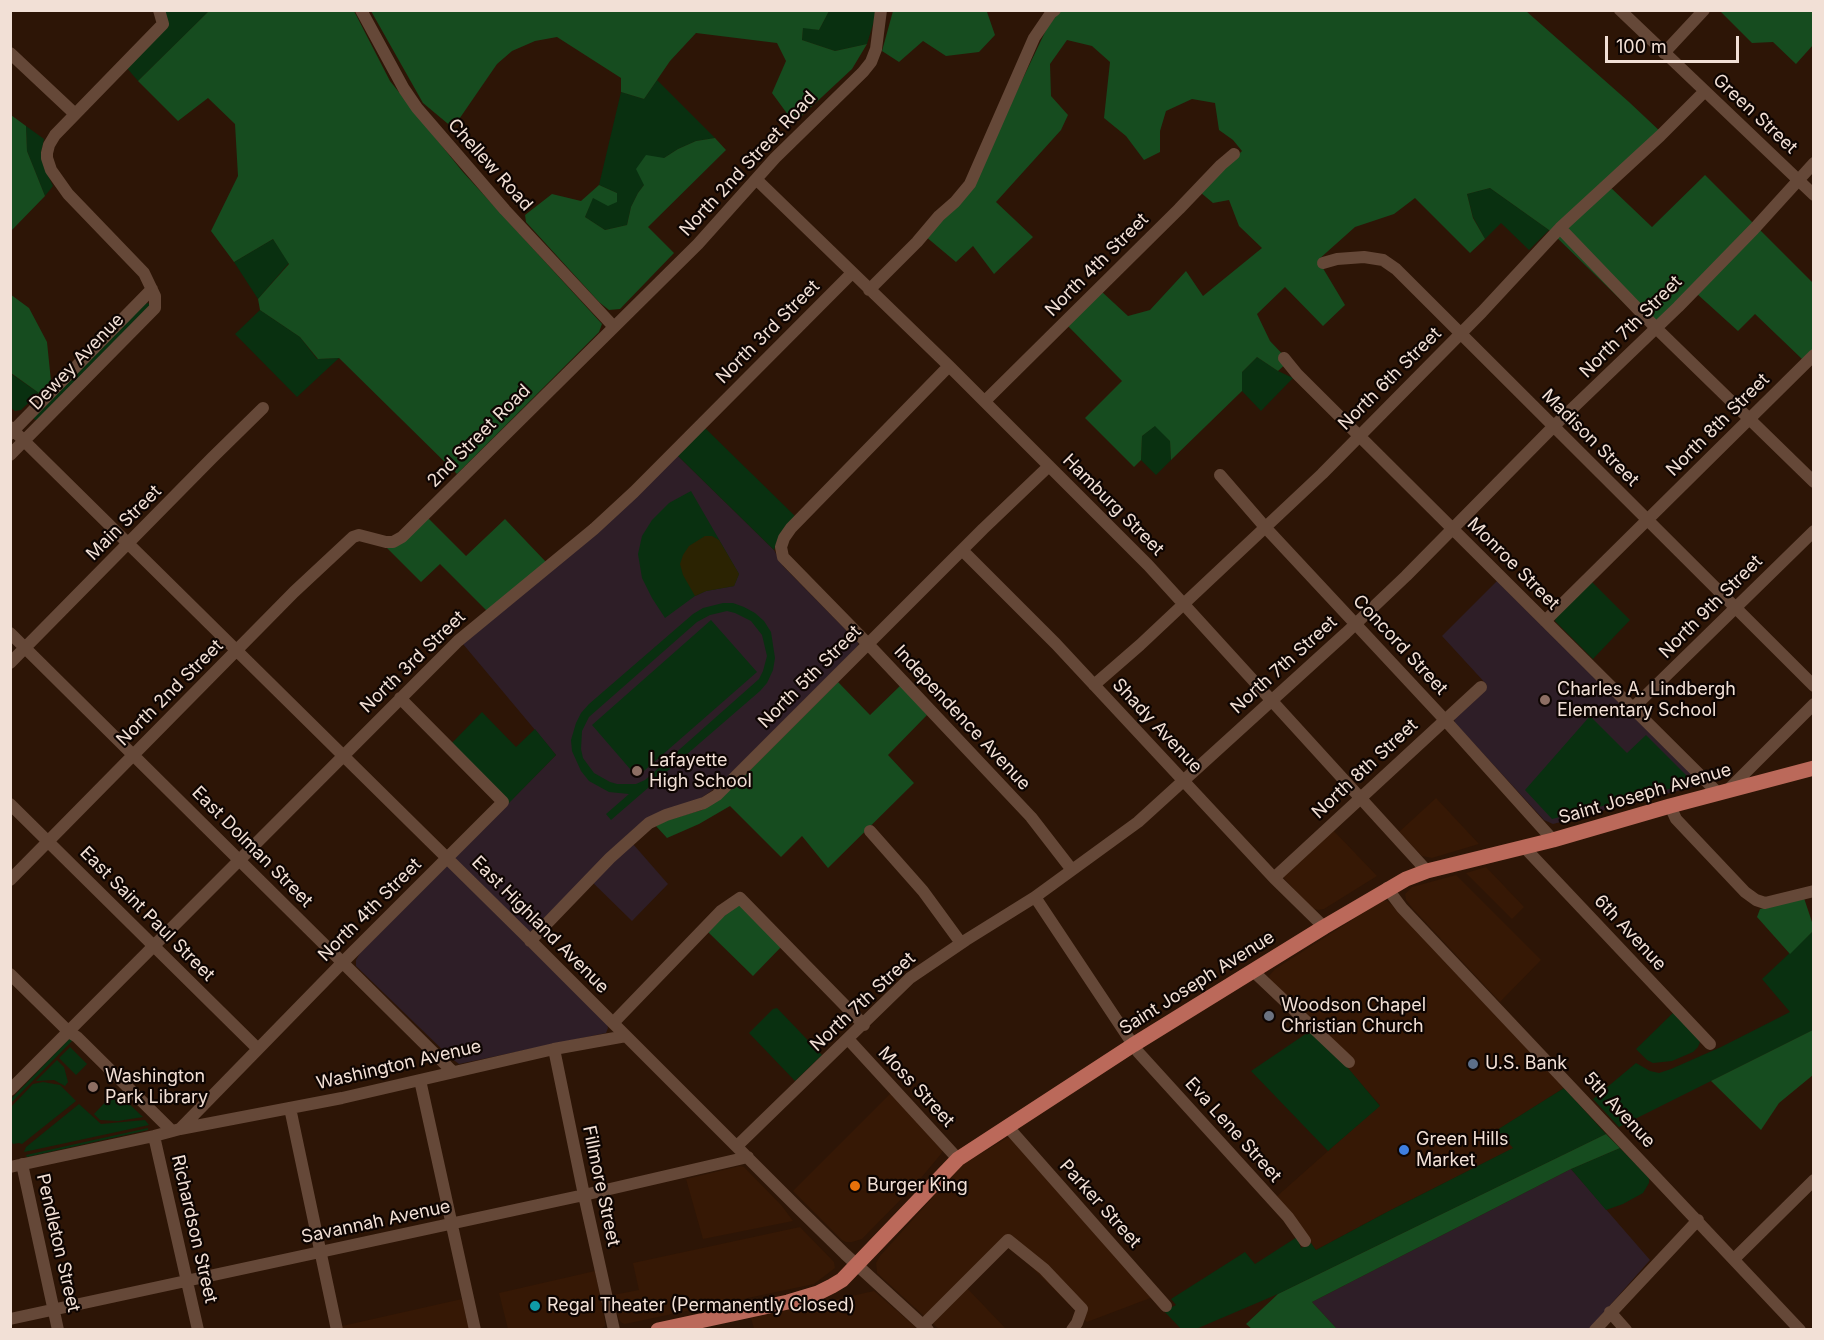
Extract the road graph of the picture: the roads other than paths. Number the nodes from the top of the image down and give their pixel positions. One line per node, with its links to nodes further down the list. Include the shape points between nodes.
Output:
1 (159, 10): 10 (street, via 163,24)
2 (361, 10): 21 (street, Chellew Road, via 417,108)
3 (881, 10): 14 (street, North 2nd Street Road, via 871,62)
4 (1055, 10): 20 (street, via 1034,38 970,184)
5 (1620, 10): 8 (street, Green Street)
6 (1704, 10): 8 (street)
7 (10, 53): 10 (street)
8 (1664, 53): 9 (street, Green Street)
9 (1704, 91): 13 (street, Green Street); 16 (street, North 6th Street)
10 (75, 114): 19 (street, via 49,145 47,158 51,170 68,194 144,273)
11 (1234, 154): 27 (street, North 4th Street)
12 (1814, 163): 13 (street, North 7th Street)
13 (1798, 179): 15 (street, Green Street); 22 (street, North 7th Street)
14 (757, 180): 18 (street, Hamburg Street); 21 (street, North 2nd Street Road)
15 (1814, 195)
16 (1560, 228): 22 (street); 23 (street, North 6th Street)
17 (1323, 263): 23 (street, Madison Street, via 1364,257 1383,260)
18 (852, 273): 20 (street, Hamburg Street); 57 (street, North 3rd Street, via 634,492 458,641)
19 (152, 289): 31 (street, Dewey Avenue); 33 (street, Dewey Avenue, via 155,308)
20 (869, 290): 26 (street, Hamburg Street)
21 (614, 327): 42 (street, 2nd Street Road, via 402,537 386,542)
22 (1656, 328): 29 (street); 30 (street, North 7th Street)
23 (1460, 333): 30 (street, Madison Street); 32 (street, North 6th Street)
24 (1814, 355): 29 (street, North 8th Street)
25 (1284, 358): 32 (street, Monroe Street)
26 (949, 366): 27 (street, Hamburg Street); 50 (street, Independence Avenue, via 791,528 781,546 783,557)
27 (985, 402): 35 (street, Hamburg Street)
28 (263, 408): 43 (street, Main Street)
29 (1750, 419): 37 (street); 38 (street, North 8th Street)
30 (1553, 427): 38 (street, Madison Street); 40 (street, North 7th Street)
31 (12, 431): 33 (street, East Highland Avenue)
32 (1359, 436): 39 (street, North 6th Street); 40 (street, Monroe Street)
33 (24, 441): 34 (street, Dewey Avenue); 43 (street, East Highland Avenue)
34 (10, 455)
35 (1049, 466): 44 (street, North 5th Street); 45 (street, Hamburg Street)
36 (1220, 475): 39 (street, Concord Street)
37 (1814, 482)
38 (1647, 520): 46 (street, Madison Street); 47 (street, North 8th Street)
39 (1265, 527): 45 (street, North 6th Street); 48 (street, Concord Street)
40 (1452, 529): 47 (street, Monroe Street); 48 (street, North 7th Street)
41 (1814, 531): 46 (street, North 9th Street)
42 (359, 535): 52 (street, North 2nd Street, via 294,592)
43 (129, 543): 51 (street, Main Street); 52 (street, East Highland Avenue)
44 (962, 550): 50 (street, North 5th Street); 54 (street, Shady Avenue)
45 (1182, 604): 54 (street, North 6th Street); 58 (street, Hamburg Street)
46 (1735, 607): 55 (street, Madison Street); 60 (street, North 9th Street)
47 (1545, 621): 60 (street, Monroe Street)
48 (1356, 624): 58 (street, North 7th Street); 61 (street, Concord Street)
49 (10, 633): 51 (street, East Dolman Street)
50 (868, 644): 76 (street, Independence Avenue, via 1031,817); 84 (street, North 5th Street, via 717,795 649,823)
51 (26, 648): 53 (street, Main Street); 62 (street, East Dolman Street)
52 (237, 651): 62 (street, North 2nd Street); 63 (street, East Highland Avenue)
53 (10, 663)
54 (1094, 685): 65 (street, Shady Avenue)
55 (1814, 686)
56 (1480, 687): 61 (street, North 8th Street)
57 (400, 698): 63 (street, North 3rd Street); 74 (street, North 4th Street, via 503,802)
58 (1271, 701): 65 (street, North 7th Street); 67 (street, Hamburg Street)
59 (1814, 704): 66 (street)
60 (1633, 708): 66 (street, Monroe Street)
61 (1445, 720): 67 (street, North 8th Street); 71 (street, Concord Street)
62 (134, 755): 72 (street, North 2nd Street); 75 (street, East Dolman Street)
63 (343, 755): 74 (street, East Highland Avenue); 75 (street, North 3rd Street)
64 (1814, 768): 66 (main road, Saint Joseph Avenue)
65 (1183, 781): 76 (street, North 7th Street, via 1138,822); 78 (street, Shady Avenue)
66 (1723, 792): 69 (main road, Saint Joseph Avenue)
67 (1360, 798): 77 (street, Hamburg Street); 78 (street, North 8th Street)
68 (10, 804): 72 (street, East Saint Paul Street)
69 (1670, 807): 71 (main road, Saint Joseph Avenue); 81 (street, via 1676,819 1745,892 1761,903)
70 (870, 831): 85 (street, via 924,891)
71 (1553, 840): 73 (main road, Saint Joseph Avenue)
72 (48, 842): 79 (street, North 2nd Street); 86 (street, East Saint Paul Street)
73 (1524, 847): 77 (main road, Saint Joseph Avenue); 95 (street, 6th Avenue)
74 (447, 858): 84 (street, East Highland Avenue); 87 (street, North 4th Street)
75 (239, 860): 86 (street, North 3rd Street); 87 (street, East Dolman Street)
76 (1072, 870): 82 (street, North 7th Street)
77 (1427, 871): 80 (main road, Saint Joseph Avenue)
78 (1274, 878): 83 (street, Shady Avenue)
79 (10, 880)
80 (1387, 888): 83 (main road, Saint Joseph Avenue); 113 (street, 5th Avenue)
81 (1814, 891)
82 (1035, 897): 85 (street, North 7th Street); 96 (street, Eva Lene Street)
83 (1324, 927): 88 (main road, Saint Joseph Avenue)
84 (530, 941): 90 (street, East Highland Avenue)
85 (961, 943): 91 (street, North 7th Street, via 910,978)
86 (153, 946): 92 (street, North 3rd Street); 97 (street, East Saint Paul Street)
87 (343, 962): 97 (street, North 4th Street); 100 (street, East Dolman Street)
88 (1253, 971): 96 (main road, Saint Joseph Avenue); 99 (street)
89 (10, 974): 92 (street)
90 (613, 1023): 91 (street, via 721,911 740,898); 93 (street, East Highland Avenue)
91 (864, 1024): 94 (street, North 7th Street)
92 (69, 1032): 102 (street, North 3rd Street); 105 (street)
93 (626, 1036): 98 (street, Washington Avenue); 107 (street, East Highland Avenue)
94 (848, 1040): 107 (street, North 7th Street); 109 (street, Moss Street)
95 (1710, 1044)
96 (1133, 1045): 104 (main road, Saint Joseph Avenue); 115 (street, Eva Lene Street, via 1288,1217)
97 (258, 1049): 105 (street, North 4th Street)
98 (554, 1049): 100 (street, Washington Avenue); 112 (street, Fillmore Street)
99 (1349, 1062)
100 (453, 1072): 101 (street, Washington Avenue)
101 (420, 1080): 103 (street, Washington Avenue); 114 (street)
102 (10, 1090)
103 (290, 1108): 105 (street, Washington Avenue); 116 (street)
104 (1007, 1126): 109 (main road, Saint Joseph Avenue); 120 (street, Parker Street)
105 (176, 1130): 106 (street)
106 (154, 1136): 110 (street); 119 (street, Richardson Street)
107 (737, 1146): 108 (street, East Highland Avenue)
108 (748, 1157): 112 (street, Savannah Avenue); 118 (street, East Highland Avenue)
109 (958, 1159): 118 (main road, Saint Joseph Avenue)
110 (16, 1166): 121 (street, Pendleton Street)
111 (1814, 1180): 117 (street)
112 (584, 1195): 114 (street, Savannah Avenue); 129 (street, Fillmore Street)
113 (1698, 1220): 117 (street, 5th Avenue); 122 (street)
114 (452, 1224): 116 (street, Savannah Avenue); 128 (street)
115 (1305, 1241)
116 (320, 1252): 119 (street, Savannah Avenue); 127 (street)
117 (1734, 1259): 134 (street, 5th Avenue)
118 (857, 1264): 124 (street, East Highland Avenue); 130 (main road, Saint Joseph Avenue, via 842,1280 818,1293)
119 (188, 1281): 121 (street, Savannah Avenue); 126 (street, Richardson Street)
120 (1166, 1306)
121 (54, 1309): 123 (street, Savannah Avenue); 125 (street, Pendleton Street)
122 (1610, 1312): 132 (street); 133 (street)
123 (10, 1319)
124 (926, 1327): 131 (street, via 1008,1240 1044,1269 1082,1310)
125 (58, 1329)
126 (198, 1329)
127 (337, 1329)
128 (476, 1329)
129 (614, 1329)
130 (658, 1329)
131 (1072, 1329)
132 (1595, 1329)
133 (1626, 1329)
134 (1800, 1329)

